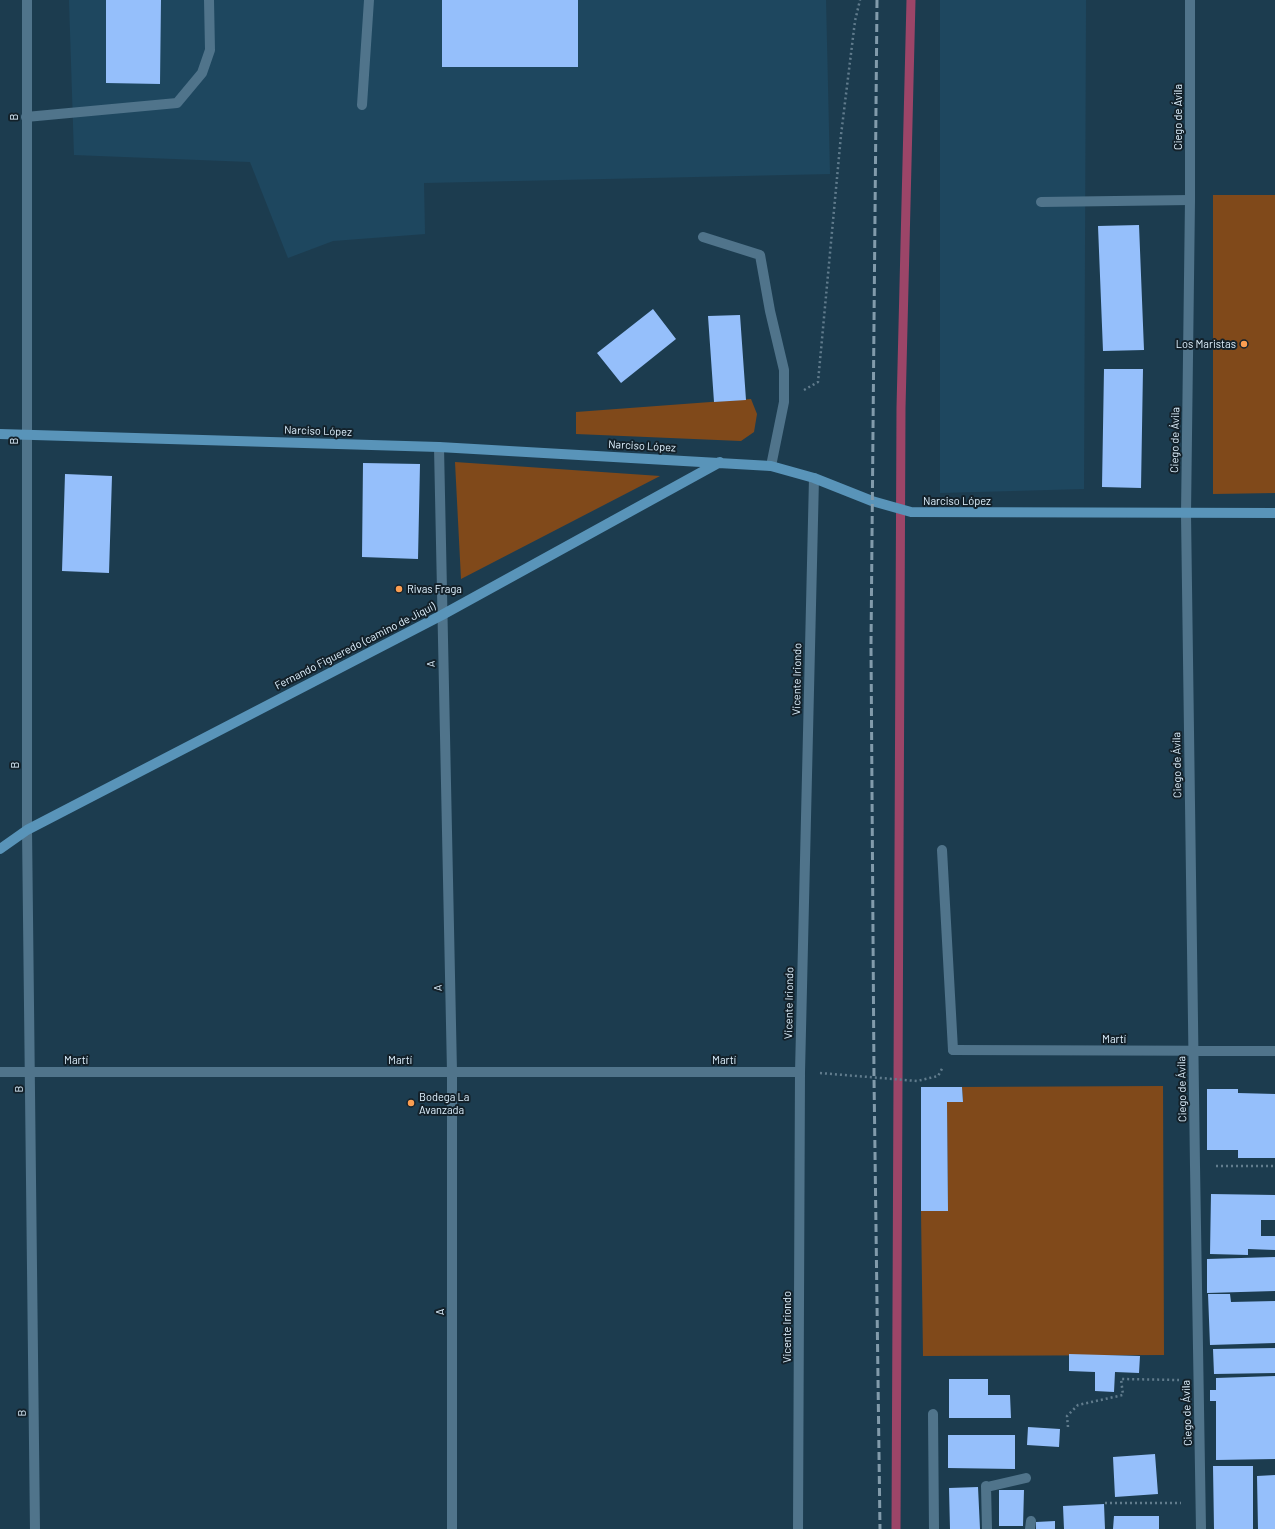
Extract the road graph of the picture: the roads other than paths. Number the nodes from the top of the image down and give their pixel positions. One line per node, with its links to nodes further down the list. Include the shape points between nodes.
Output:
1 (27, 0): 6 (street, B)
2 (210, 0): 6 (street, via 210,50 202,73 177,103)
3 (369, 0): 5 (street)
4 (1190, 0): 7 (street, Ciego de Ávila)
5 (362, 105)
6 (26, 117): 11 (street, B)
7 (1190, 200): 8 (street); 17 (street, Ciego de Ávila)
8 (1041, 202)
9 (703, 237): 14 (street, via 760,255 784,370 784,402)
10 (0, 434): 11 (street, Narciso López)
11 (26, 434): 12 (street, Narciso López); 19 (street, B)
12 (439, 447): 13 (street, Narciso López); 18 (street, A)
13 (720, 462): 14 (street, Narciso López); 18 (street, Fernando Figueredo (camino de Jiquí))
14 (771, 466): 15 (street, Narciso López)
15 (814, 478): 17 (street, Narciso López, via 890,507 912,512); 27 (street, Vicente Iriondo)
16 (1275, 513): 17 (street, Narciso López)
17 (1186, 514): 22 (street, Ciego de Ávila)
18 (442, 615): 19 (street, Fernando Figueredo (camino de Jiquí)); 26 (street, A)
19 (27, 830): 20 (street, Fernando Figueredo (camino de Jiquí)); 25 (street, B)
20 (0, 849)
21 (942, 850): 22 (street, Martí, via 953,1050)
22 (1193, 1051): 23 (street, Martí); 35 (street, Ciego de Ávila)
23 (1275, 1051)
24 (0, 1072): 25 (street, Martí)
25 (30, 1072): 26 (street, Martí); 30 (street, B)
26 (452, 1072): 27 (street, Martí); 31 (street, A)
27 (800, 1072): 32 (street, Vicente Iriondo)
28 (933, 1414): 33 (street)
29 (1026, 1478): 34 (street, via 986,1486)
30 (35, 1529)
31 (452, 1529)
32 (798, 1529)
33 (934, 1529)
34 (986, 1529)
35 (1201, 1529)

